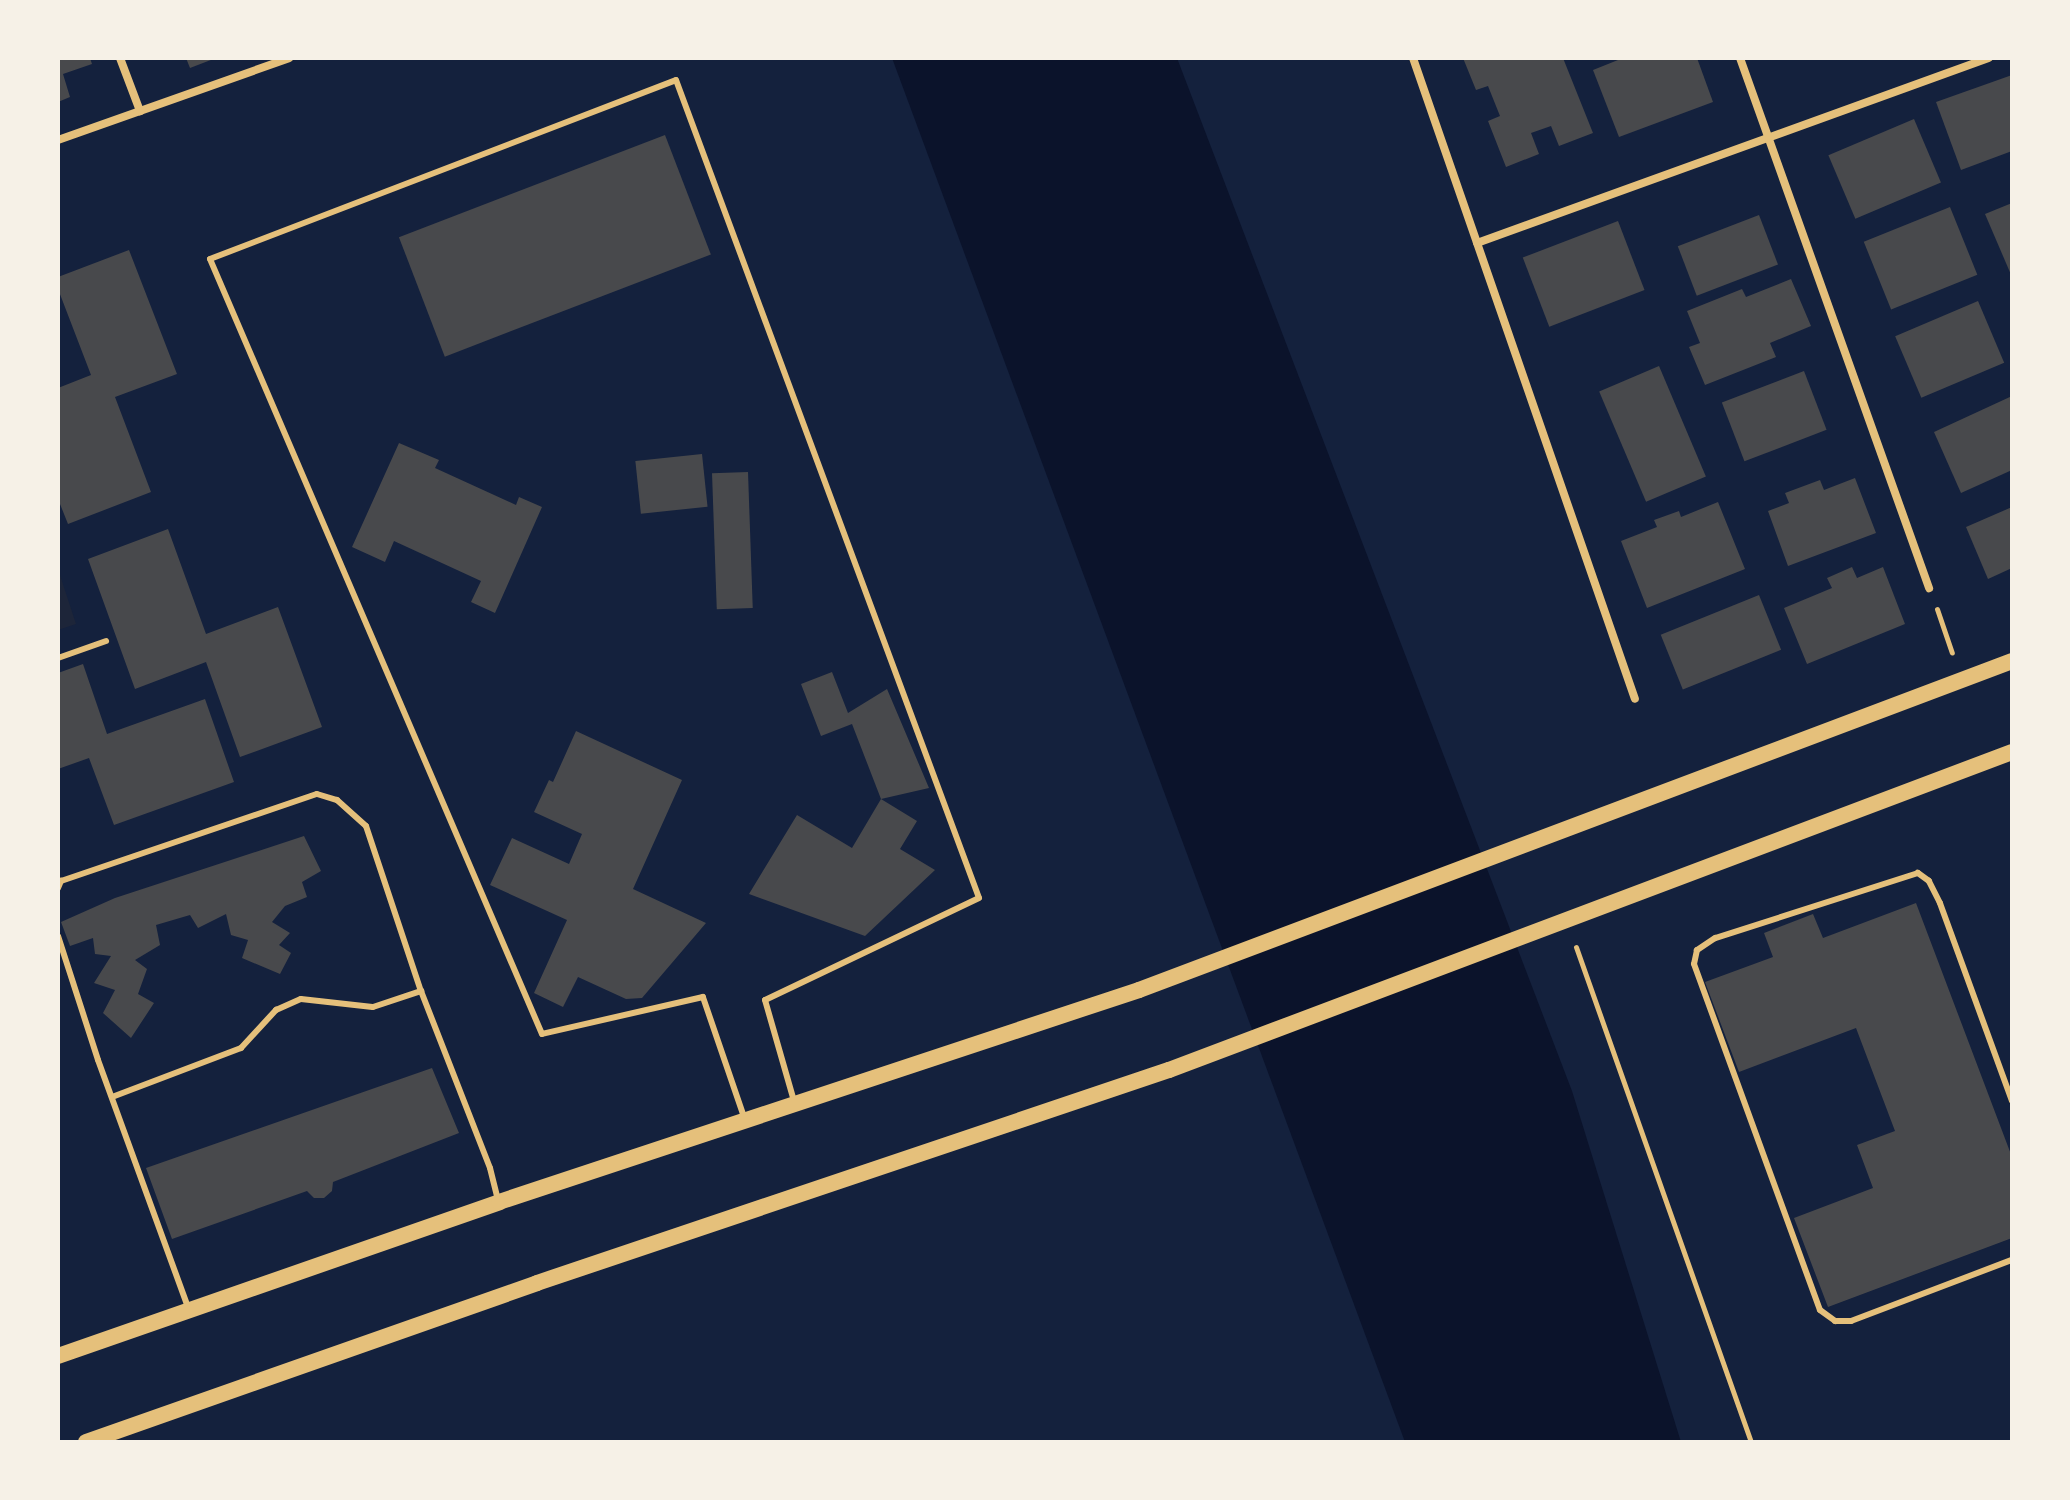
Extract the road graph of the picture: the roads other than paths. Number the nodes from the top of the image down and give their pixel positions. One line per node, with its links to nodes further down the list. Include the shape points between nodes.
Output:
1 (120, 58): 6 (street)
2 (289, 58): 6 (street)
3 (1413, 58): 9 (street)
4 (1740, 58): 7 (street)
5 (1989, 58): 7 (street)
6 (140, 111): 8 (street)
7 (1768, 138): 9 (street); 10 (street)
8 (58, 140)
9 (1477, 243): 14 (street)
10 (1929, 588)
11 (106, 641): 12 (lane)
12 (58, 658)
13 (2012, 661): 21 (main road, via 1189,971)
14 (1635, 699)
15 (2012, 752): 27 (main road, via 1219,1051)
16 (58, 888): 18 (lane, via 61,881 317,794 337,800 366,826)
17 (58, 936): 19 (lane)
18 (421, 991): 19 (lane, via 373,1007 301,999 276,1010 241,1048); 23 (lane)
19 (112, 1097): 25 (lane)
20 (2012, 1101): 24 (lane, via 1940,903 1929,881 1918,873 1715,938 1697,950 1694,964 1820,1310 1835,1321 1851,1321)
21 (795, 1104): 22 (main road); 22 (lane, via 765,1000 979,898 676,80 210,259 542,1034 703,997)
22 (745, 1121): 23 (main road)
23 (499, 1202): 25 (main road)
24 (2012, 1260)
25 (190, 1310): 26 (main road)
26 (58, 1356)
27 (86, 1442)

